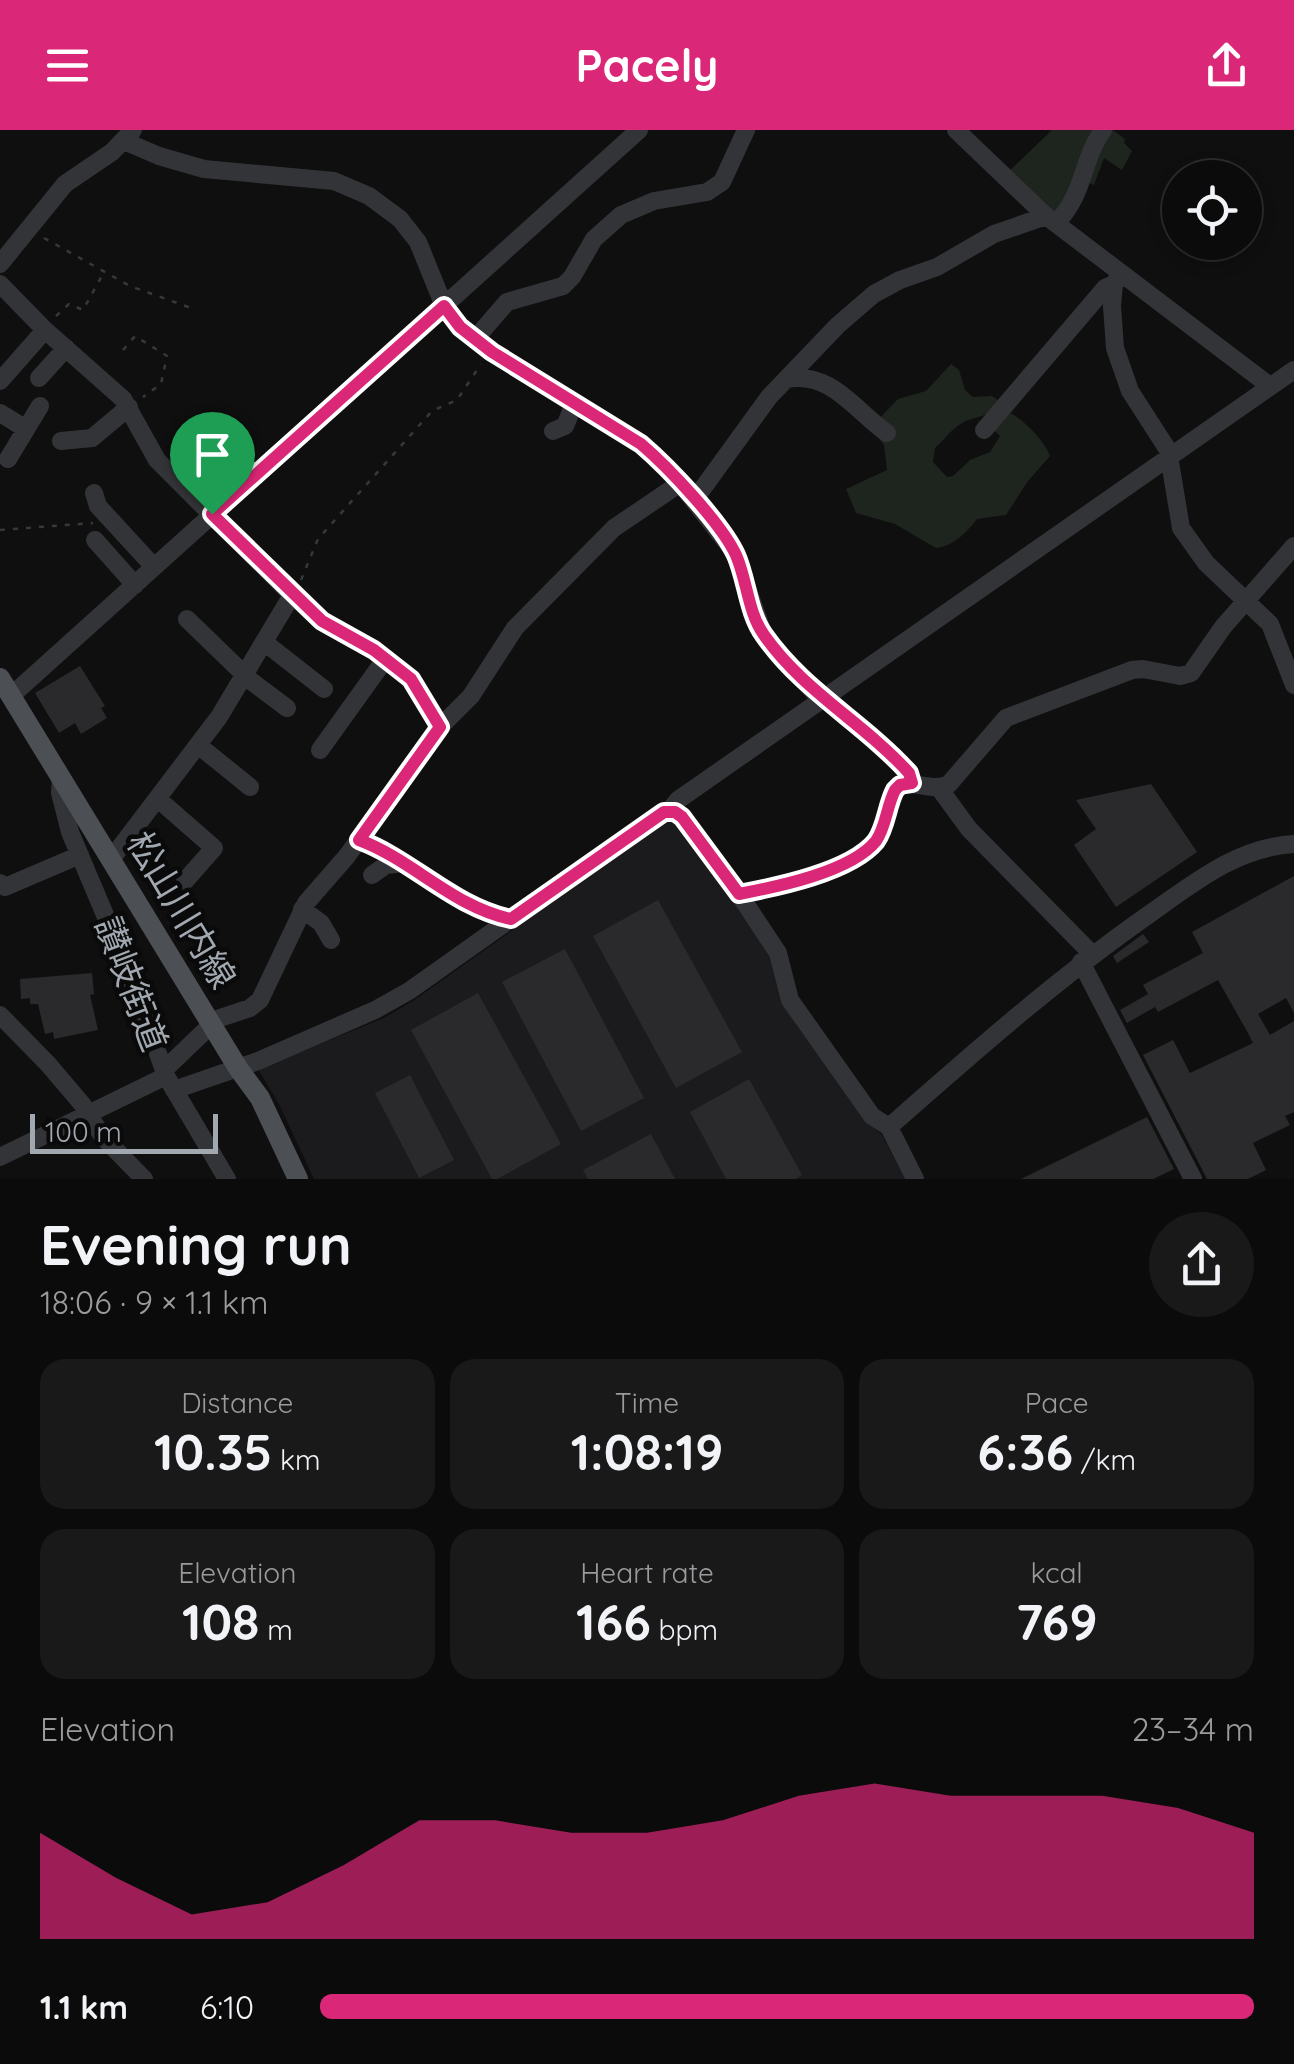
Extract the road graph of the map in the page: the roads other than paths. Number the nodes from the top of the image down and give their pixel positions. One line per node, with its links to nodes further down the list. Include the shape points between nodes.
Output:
1 (638, 130): 10 (street)
2 (746, 130): 12 (street, via 722,182 621,215 594,238 562,286 507,302)
3 (956, 130): 6 (street)
4 (1103, 130): 6 (street, via 1075,200)
5 (128, 136): 7 (street, via 65,184); 10 (street, via 159,156 204,168 317,178 369,196 408,227)
6 (1051, 220): 8 (street); 16 (street, via 994,234 937,267 884,286)
7 (0, 264)
8 (1118, 279): 18 (street); 24 (street); 28 (street, via 1111,321 1115,348 1130,390)
9 (0, 284): 11 (street)
10 (444, 306): 12 (street); 33 (street)
11 (45, 330): 13 (street); 17 (street)
12 (476, 339): 19 (street)
13 (66, 348): 15 (street); 21 (street)
14 (1294, 370): 18 (street)
15 (40, 378)
16 (787, 379): 26 (street, via 808,378 844,394); 32 (street)
17 (0, 381)
18 (1270, 386): 28 (street)
19 (575, 402): 25 (street, via 565,426); 30 (street, via 641,444)
20 (40, 406): 23 (street)
21 (129, 407): 27 (street, via 92,438); 33 (street, via 157,460)
22 (0, 413): 23 (street)
23 (26, 429): 29 (street)
24 (984, 430)
25 (554, 432)
26 (887, 433)
27 (61, 442)
28 (1170, 457): 39 (street, via 1181,528); 47 (street)
29 (8, 459)
30 (679, 484): 32 (street); 49 (street, via 614,528 524,618 471,696)
31 (94, 493): 36 (street, via 98,506)
32 (695, 499): 47 (street, via 735,553 764,636)
33 (212, 514): 36 (street); 38 (street)
34 (95, 540): 37 (street)
35 (1294, 546): 39 (street)
36 (154, 567): 37 (street)
37 (135, 584): 45 (street)
38 (292, 596): 41 (street); 42 (street, via 331,628)
39 (1248, 601): 44 (street, via 1270,624); 56 (street, via 1191,673 1138,668 1010,715 954,780)
40 (187, 619): 43 (street)
41 (264, 642): 43 (street); 46 (street)
42 (386, 658): 49 (street, via 411,679); 52 (street)
43 (244, 675): 48 (street); 51 (street)
44 (1294, 685)
45 (5, 687): 53 (main road, 松山川内線)
46 (324, 690)
47 (824, 699): 54 (street, via 905,769); 58 (street)
48 (287, 708)
49 (440, 727): 59 (street)
50 (174, 741): 51 (street)
51 (195, 750): 55 (street); 57 (street)
52 (321, 750)
53 (61, 778): 61 (street, 讃岐街道); 62 (main road, 松山川内線)
54 (912, 783): 56 (street); 67 (street, via 895,790 869,847 810,878)
55 (250, 787)
56 (939, 788): 71 (street)
57 (158, 798): 62 (street); 65 (street, via 214,848)
58 (669, 812): 67 (street, via 682,817); 69 (street)
59 (360, 841): 63 (street); 68 (street)
60 (1294, 844): 71 (street, via 1232,860)
61 (80, 856): 66 (street, via 6,887); 75 (street, 讃岐街道)
62 (112, 858): 73 (main road, 松山川内線)
63 (404, 864): 64 (street); 69 (street, via 456,898)
64 (372, 875)
65 (185, 881)
66 (0, 883)
67 (739, 894): 77 (street, via 778,954 790,1000 872,1116)
68 (302, 909): 70 (street); 73 (street, via 260,1000)
69 (511, 919): 74 (street, via 390,1003)
70 (332, 940)
71 (1086, 958): 77 (street); 83 (street)
72 (0, 1015): 76 (street)
73 (211, 1023): 74 (main road, 松山川内線); 75 (street)
74 (238, 1068): 75 (street); 81 (main road, 松山川内線, via 260,1098)
75 (168, 1079): 76 (street); 80 (street, 讃岐街道)
76 (88, 1114): 78 (street); 79 (street)
77 (889, 1127): 82 (street)
78 (0, 1158)
79 (144, 1179)
80 (227, 1179)
81 (298, 1179)
82 (915, 1179)
83 (1193, 1179)

